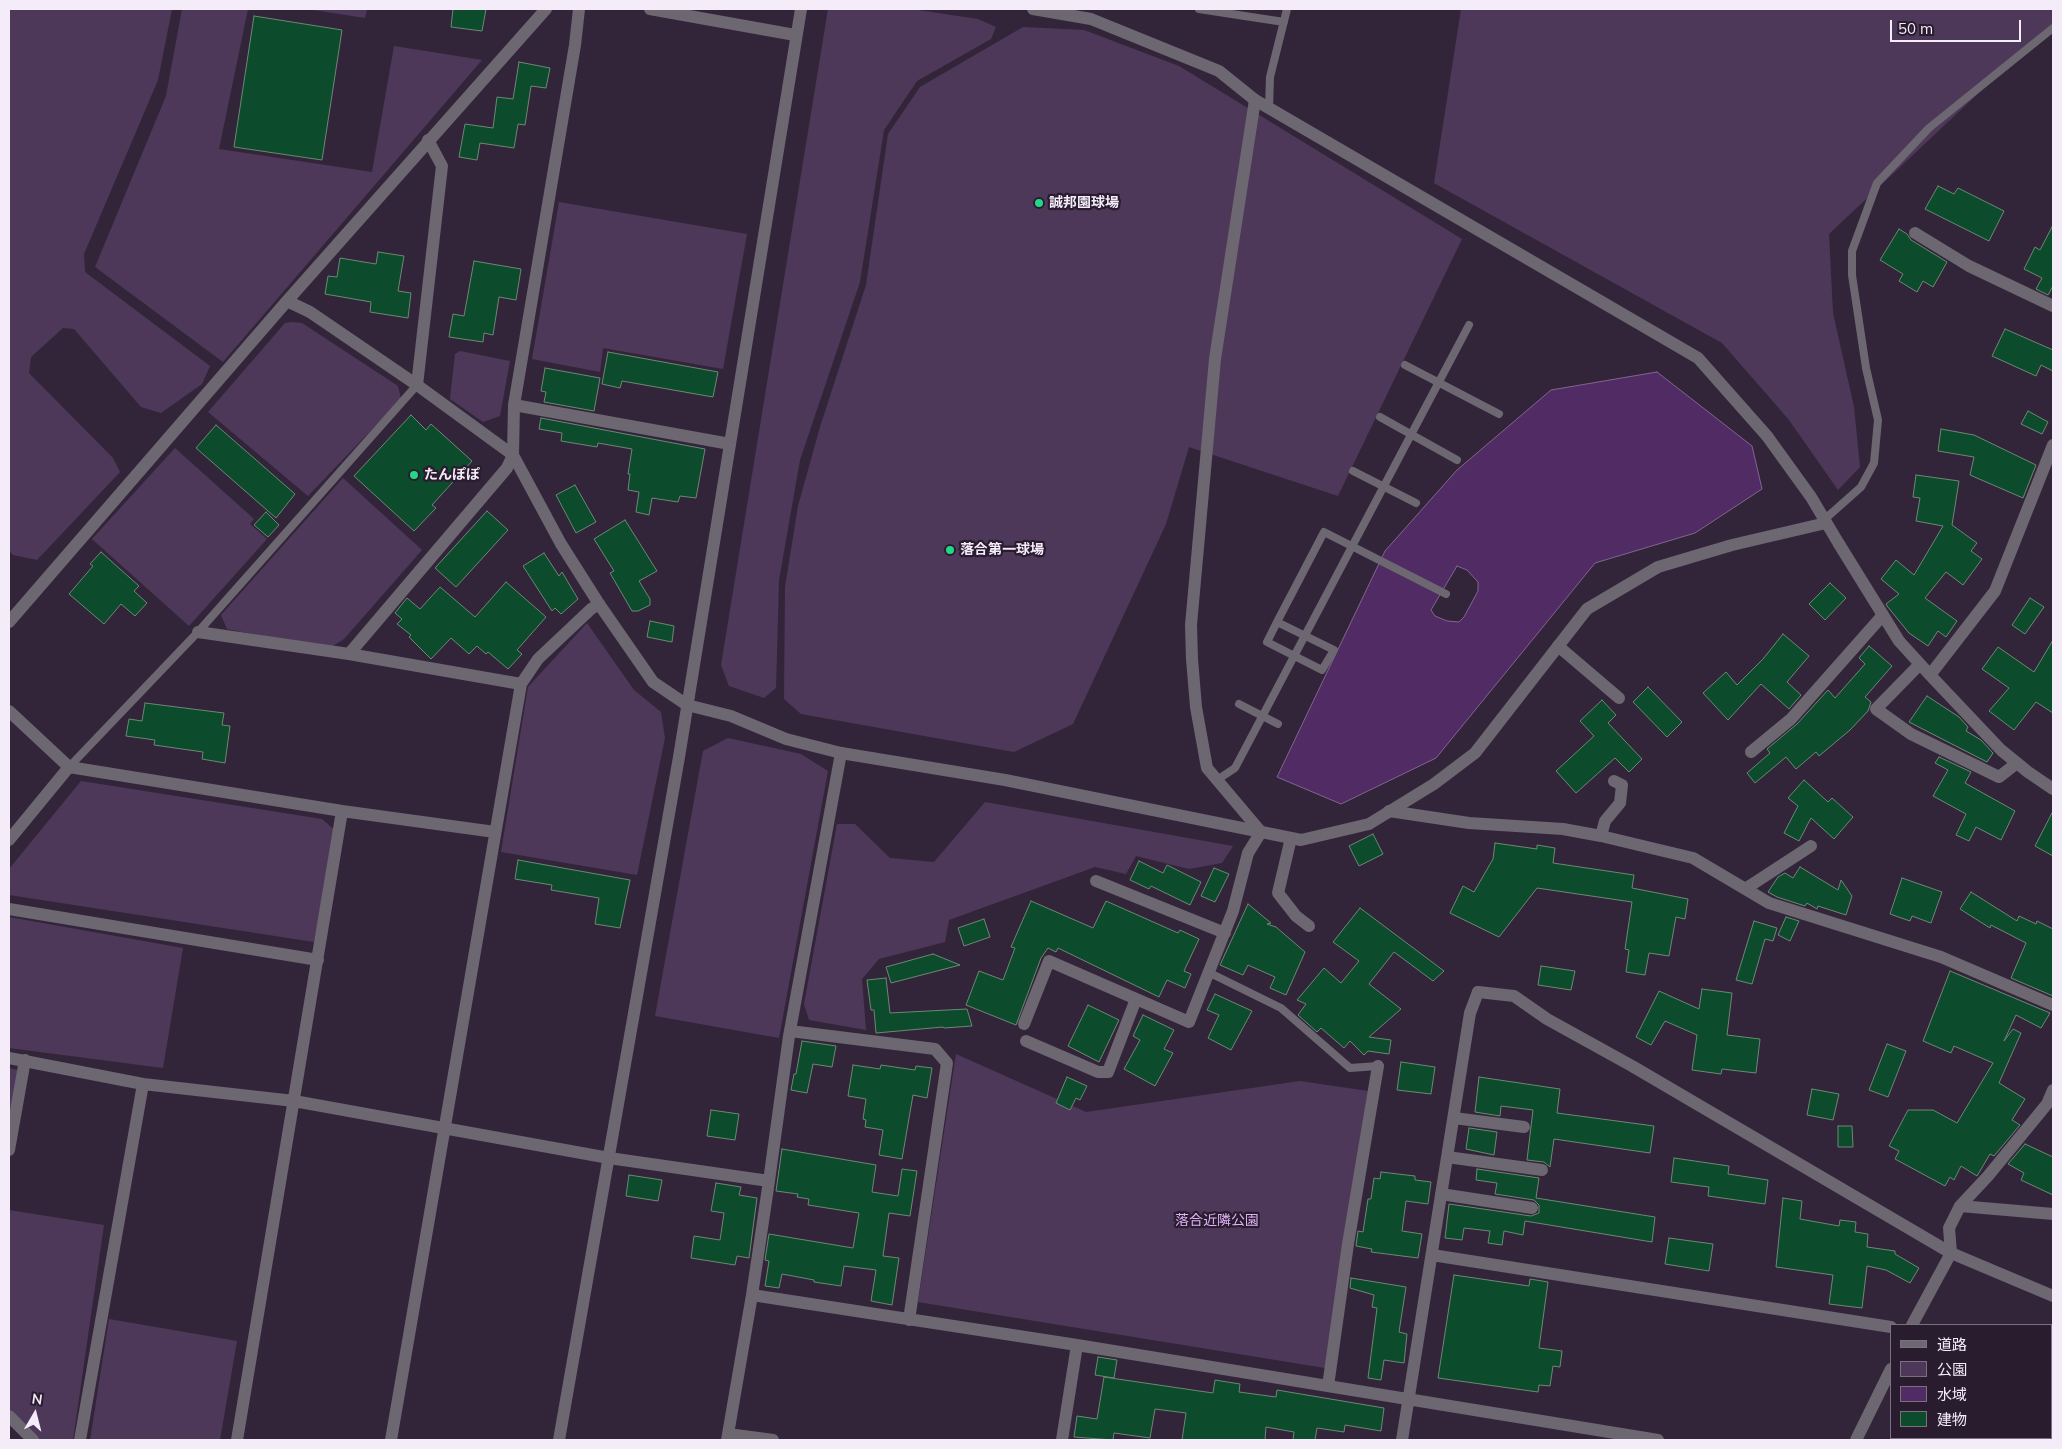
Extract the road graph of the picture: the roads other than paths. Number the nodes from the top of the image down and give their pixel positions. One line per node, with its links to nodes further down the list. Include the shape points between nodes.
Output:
1 (546, 9): 13 (street)
2 (579, 9): 21 (street)
3 (650, 9): 10 (street)
4 (801, 9): 10 (street)
5 (1033, 9): 11 (street, via 1091,20 1139,38 1219,71)
6 (1199, 9): 8 (lane)
7 (1286, 9): 8 (lane)
8 (1284, 22): 12 (lane, via 1270,77)
9 (2053, 28): 32 (lane, via 1930,128 1877,183 1852,252 1852,275 1866,368 1878,420 1874,462 1861,487)
10 (795, 35): 25 (street)
11 (1255, 100): 12 (street); 57 (street, via 1215,359 1191,625 1196,707 1207,768)
12 (1270, 108): 32 (street, via 1698,358 1767,436)
13 (428, 140): 15 (street); 20 (street, via 442,166)
14 (1915, 233): 16 (street, via 1969,266)
15 (287, 301): 20 (street, via 310,312); 37 (street)
16 (2053, 306)
17 (1468, 325): 19 (lane)
18 (1405, 365): 19 (lane)
19 (1438, 383): 22 (lane); 24 (lane)
20 (417, 385): 27 (street); 39 (lane)
21 (514, 405): 25 (street); 27 (street)
22 (1499, 414)
23 (1380, 417): 24 (lane)
24 (1410, 434): 28 (lane); 30 (lane)
25 (730, 444): 49 (street)
26 (2053, 445): 45 (street, via 1995,591)
27 (513, 455): 35 (street, via 561,544); 42 (street, via 507,468)
28 (1457, 460)
29 (1353, 471): 30 (lane)
30 (1382, 487): 31 (lane); 33 (lane)
31 (1416, 503)
32 (1825, 521): 36 (street); 41 (street, via 1658,568 1587,609)
33 (1352, 545): 34 (lane); 38 (lane, via 1324,532); 40 (lane)
34 (1446, 594)
35 (599, 604): 46 (street, via 538,659); 49 (street, via 653,682)
36 (1883, 615): 44 (street, via 1899,641); 53 (street, via 1791,719)
37 (9, 622)
38 (1277, 622): 40 (lane); 43 (lane, via 1267,642)
39 (198, 632): 42 (street); 56 (lane)
40 (1305, 635): 43 (lane); 43 (lane, via 1334,650 1322,670)
41 (1558, 646): 47 (street); 60 (street, via 1475,753 1434,784)
42 (349, 654): 46 (street)
43 (1294, 655): 51 (lane)
44 (1920, 664): 45 (street); 55 (street, via 1876,709 1911,734 1999,777)
45 (1930, 675): 55 (street)
46 (521, 684): 62 (street)
47 (1619, 698)
48 (1239, 704): 51 (lane)
49 (687, 705): 54 (street, via 732,716 786,739); 91 (street)
50 (9, 711): 56 (street)
51 (1262, 716): 52 (lane); 57 (lane, via 1235,768)
52 (1278, 724)
53 (1752, 752)
54 (841, 754): 63 (street, via 1005,780); 78 (street)
55 (2017, 763): 59 (street)
56 (69, 767): 61 (street); 66 (street)
57 (1217, 780): 63 (street)
58 (1614, 781): 64 (street, via 1622,784 1620,803 1605,821)
59 (2053, 789)
60 (1389, 811): 64 (street, via 1469,824 1563,829); 65 (street, via 1369,824 1301,840)
61 (342, 812): 62 (street); 73 (street)
62 (495, 832): 88 (street)
63 (1261, 832): 65 (street); 72 (street, via 1248,854)
64 (1602, 836): 69 (street, via 1693,858)
65 (1291, 838): 71 (street, via 1278,893 1296,916)
66 (9, 840)
67 (1811, 846): 69 (street)
68 (1096, 881): 72 (street)
69 (1745, 889): 76 (street, via 1769,903 1941,957)
70 (9, 909): 73 (street)
71 (1309, 926)
72 (1225, 933): 74 (street)
73 (318, 960): 85 (street)
74 (1208, 972): 75 (street, via 1189,1022); 82 (lane, via 1281,1008 1350,1068)
75 (1136, 999): 77 (street, via 1049,961); 79 (street, via 1108,1072 1098,1072)
76 (2053, 1006)
77 (1024, 1024)
78 (790, 1031): 93 (street); 102 (street, via 935,1049 947,1063)
79 (1026, 1041)
80 (9, 1058): 81 (street)
81 (25, 1060): 83 (street); 89 (street)
82 (1378, 1066): 107 (street)
83 (143, 1084): 85 (street); 112 (street)
84 (2053, 1090): 95 (street, via 2047,1104)
85 (294, 1102): 88 (street); 113 (street)
86 (1454, 1118): 87 (street); 90 (street); 98 (street, via 1470,1013 1478,992 1514,996 1547,1019)
87 (1524, 1126)
88 (443, 1129): 91 (street); 114 (street)
89 (9, 1150)
90 (1448, 1157): 92 (street); 94 (street)
91 (609, 1158): 93 (street); 115 (street)
92 (1542, 1170)
93 (769, 1181): 100 (street)
94 (1442, 1194): 96 (street); 99 (street)
95 (1960, 1206): 97 (street); 98 (street, via 1949,1228)
96 (1532, 1208)
97 (2053, 1214)
98 (1951, 1253): 101 (street); 103 (street)
99 (1432, 1255): 104 (street); 108 (street)
100 (752, 1295): 102 (street); 110 (street)
101 (2053, 1296)
102 (909, 1320): 105 (street)
103 (1913, 1324)
104 (1890, 1327)
105 (1077, 1345): 107 (street); 117 (street)
106 (1890, 1371): 120 (street)
107 (1328, 1386): 108 (street)
108 (1409, 1400): 118 (street); 119 (street)
109 (9, 1416): 111 (street)
110 (727, 1437): 116 (street)
111 (34, 1440)
112 (80, 1440)
113 (237, 1440)
114 (391, 1440)
115 (559, 1440)
116 (773, 1440)
117 (1062, 1440)
118 (1402, 1440)
119 (1658, 1440)
120 (1856, 1440)

